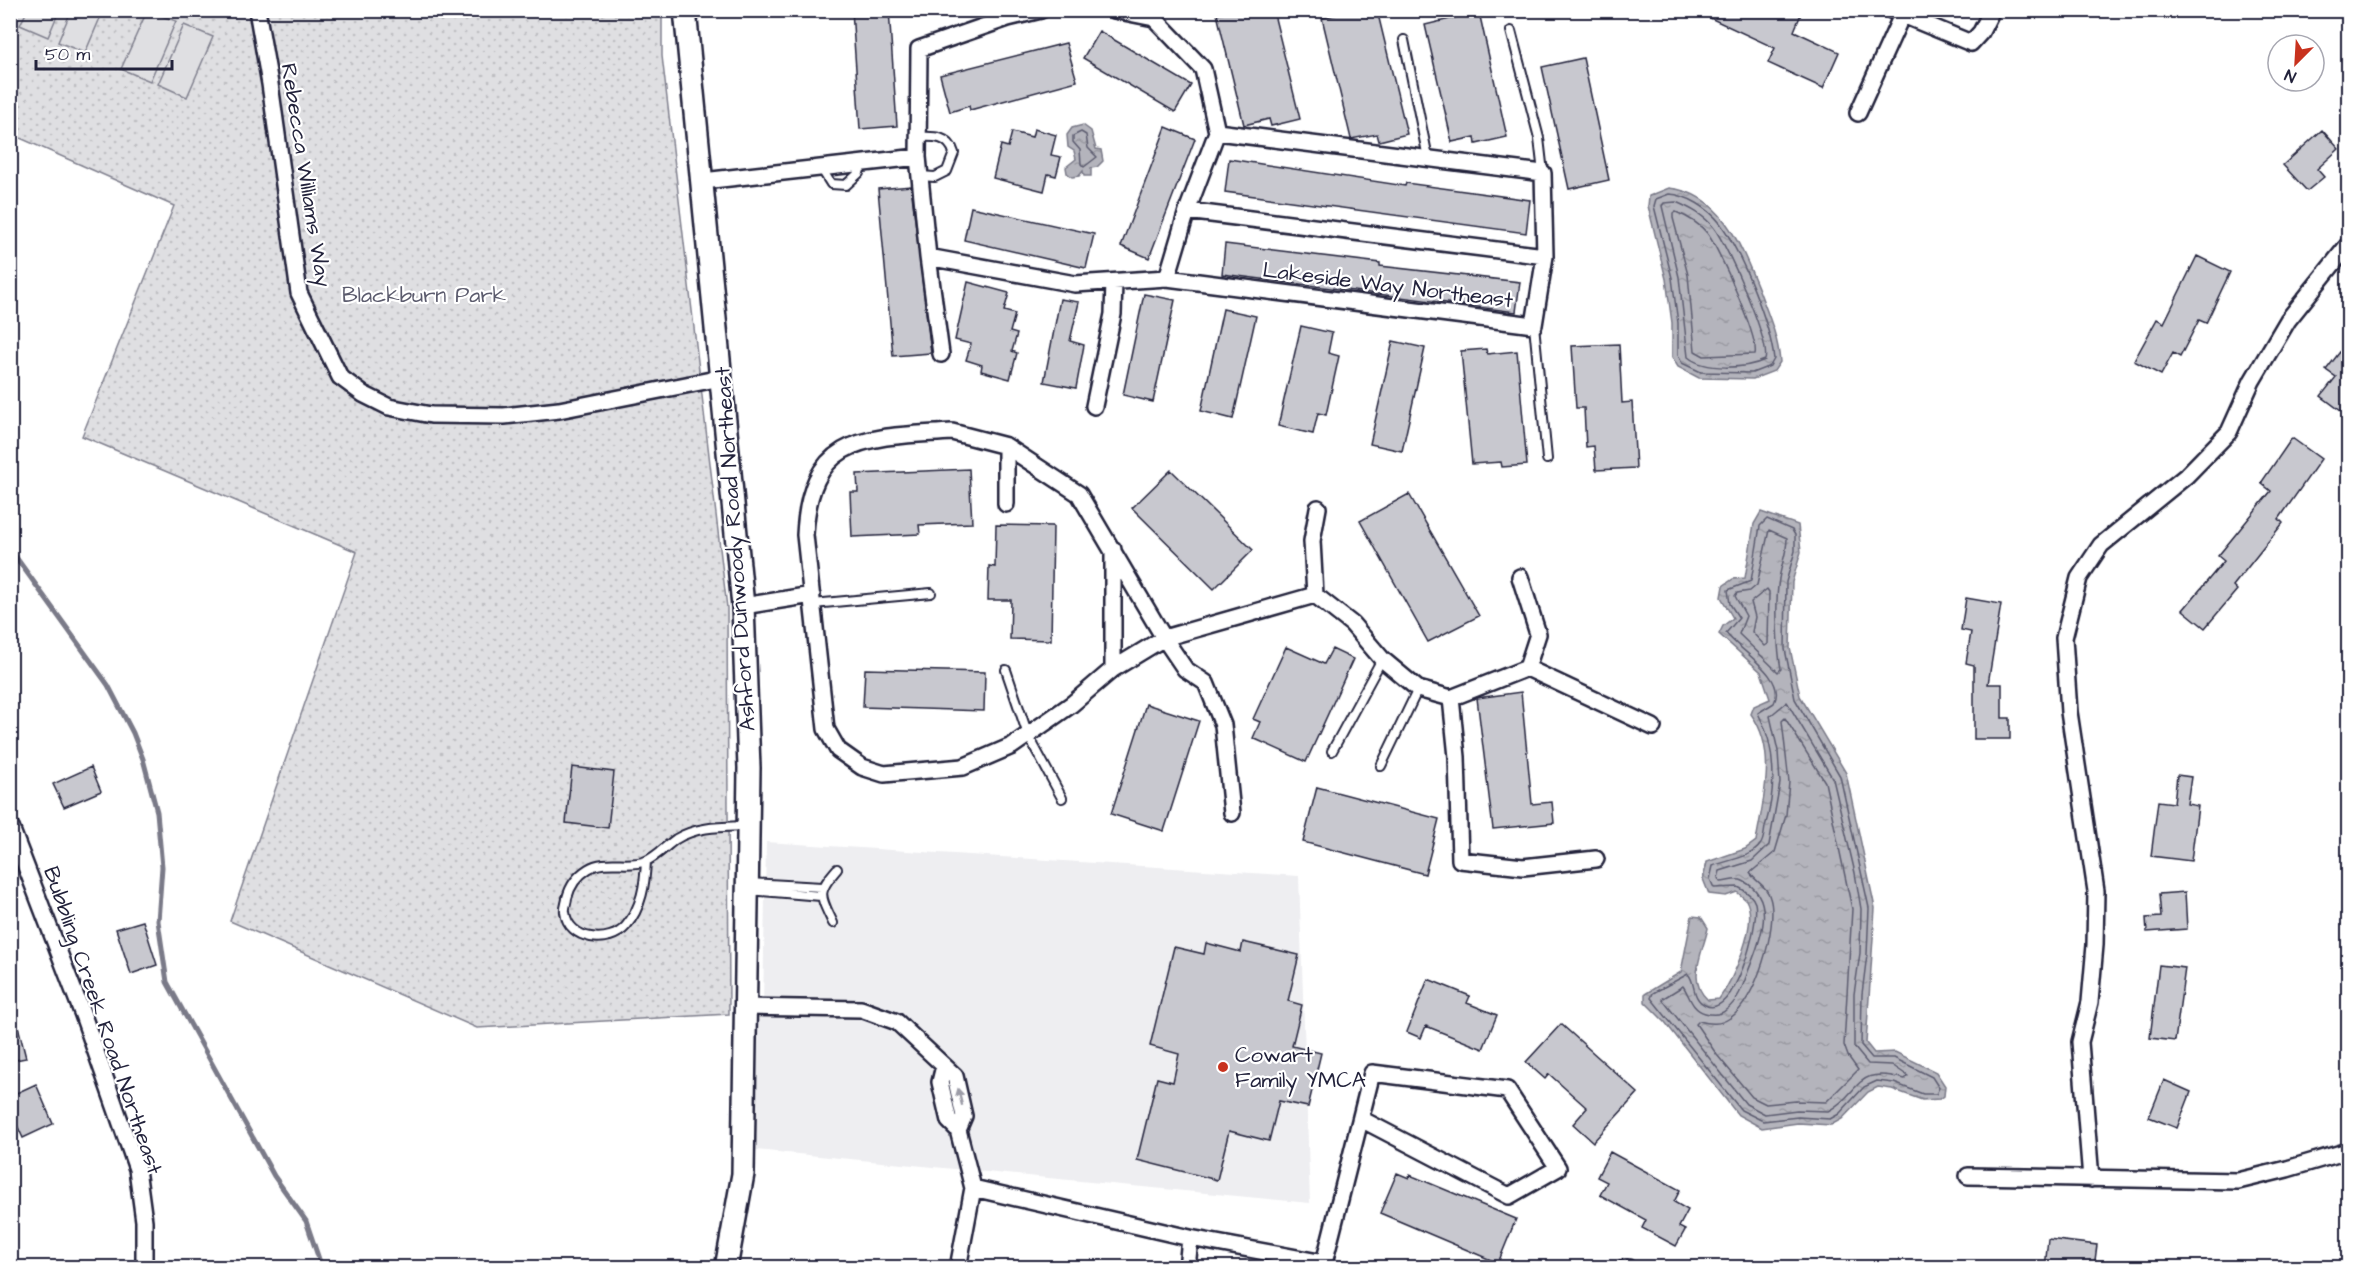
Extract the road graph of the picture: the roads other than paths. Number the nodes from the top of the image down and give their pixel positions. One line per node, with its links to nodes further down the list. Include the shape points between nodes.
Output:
1 (257, 10): 25 (street, Rebecca Williams Way, via 299,293 340,376 363,394 390,407 431,415 504,416 559,410)
2 (685, 10): 16 (main road, Ashford Dunwoody Road Northeast)
3 (1041, 10): 11 (street, via 919,49)
4 (1114, 10): 10 (street, via 1154,18 1203,69)
5 (1992, 10): 6 (street, via 1971,43)
6 (1896, 13): 9 (street)
7 (1511, 31): 14 (lane, via 1539,138)
8 (1404, 40): 13 (lane)
9 (1858, 113)
10 (1217, 132): 13 (street); 17 (street)
11 (919, 137): 12 (street); 15 (lane, via 945,140 954,153 946,171 935,177)
12 (918, 157): 15 (street); 16 (street)
13 (1428, 158): 14 (street)
14 (1543, 173): 19 (street, Lakeside Way Northeast)
15 (920, 176): 20 (street)
16 (702, 181): 25 (main road, Ashford Dunwoody Road Northeast)
17 (1187, 211): 19 (street, Lakeside Way Northeast); 21 (street)
18 (2349, 245): 63 (street, via 2288,321 2252,381 2229,432 2187,476 2101,545 2079,578 2064,638 2069,712 2096,891 2090,1002 2080,1042)
19 (1545, 256): 23 (street, Lakeside Way Northeast)
20 (928, 257): 22 (street, Lakeside Way Northeast, via 1075,284); 24 (street)
21 (1167, 278): 22 (street, Lakeside Way Northeast); 23 (street, Lakeside Way Northeast)
22 (1114, 282): 26 (street, via 1113,314)
23 (1534, 325): 28 (lane)
24 (941, 354)
25 (721, 378): 36 (main road, Ashford Dunwoody Road Northeast)
26 (1094, 406)
27 (1006, 446): 29 (street); 31 (street, via 1079,494); 35 (street, via 952,432 878,438 842,449 820,472 807,504 805,535)
28 (1547, 459)
29 (1006, 504)
30 (1318, 508): 34 (street, via 1312,541)
31 (1113, 548): 37 (street); 40 (street)
32 (1520, 577): 39 (street, via 1538,634)
33 (932, 592): 35 (lane)
34 (1315, 595): 37 (street); 38 (street, via 1352,624)
35 (813, 600): 36 (street); 45 (street, via 826,729 837,750 862,767 884,774 963,767)
36 (743, 606): 51 (main road, Ashford Dunwoody Road Northeast)
37 (1164, 638): 40 (street); 49 (street, via 1185,669 1206,683 1223,725)
38 (1382, 659): 42 (street); 46 (lane)
39 (1527, 668): 43 (street); 44 (street)
40 (1113, 669): 45 (street)
41 (1006, 670): 45 (lane)
42 (1418, 689): 43 (street); 47 (lane)
43 (1451, 698): 52 (street, via 1460,860 1523,867)
44 (1653, 727)
45 (1028, 735): 48 (lane)
46 (1332, 751)
47 (1381, 766)
48 (1062, 798)
49 (1232, 813)
50 (10, 825): 67 (street, Bubbling Creek Road Northeast, via 137,1169 144,1221)
51 (749, 826): 53 (lane, via 706,828 683,835); 55 (main road, Ashford Dunwoody Road Northeast)
52 (1596, 859)
53 (646, 861): 53 (lane, via 588,868 570,886 565,912 572,927 590,938 608,937 625,927 638,909 645,886)
54 (837, 868): 56 (lane)
55 (748, 886): 56 (lane); 57 (lane); 59 (main road, Ashford Dunwoody Road Northeast)
56 (822, 887): 57 (lane)
57 (821, 896): 58 (lane)
58 (833, 923)
59 (746, 1007): 64 (street, via 861,1009 897,1022 955,1076 964,1116 958,1130); 68 (main road, Ashford Dunwoody Road Northeast, via 743,1174)
60 (1361, 1119): 60 (street, via 1372,1073 1507,1090 1558,1168 1509,1196); 66 (street)
61 (2349, 1150): 63 (street, via 2238,1180)
62 (1968, 1176): 63 (street)
63 (2091, 1179)
64 (973, 1188): 65 (street); 69 (street)
65 (1190, 1238): 66 (street); 70 (street)
66 (1324, 1265)
67 (144, 1268)
68 (726, 1268)
69 (958, 1268)
70 (1187, 1268)

